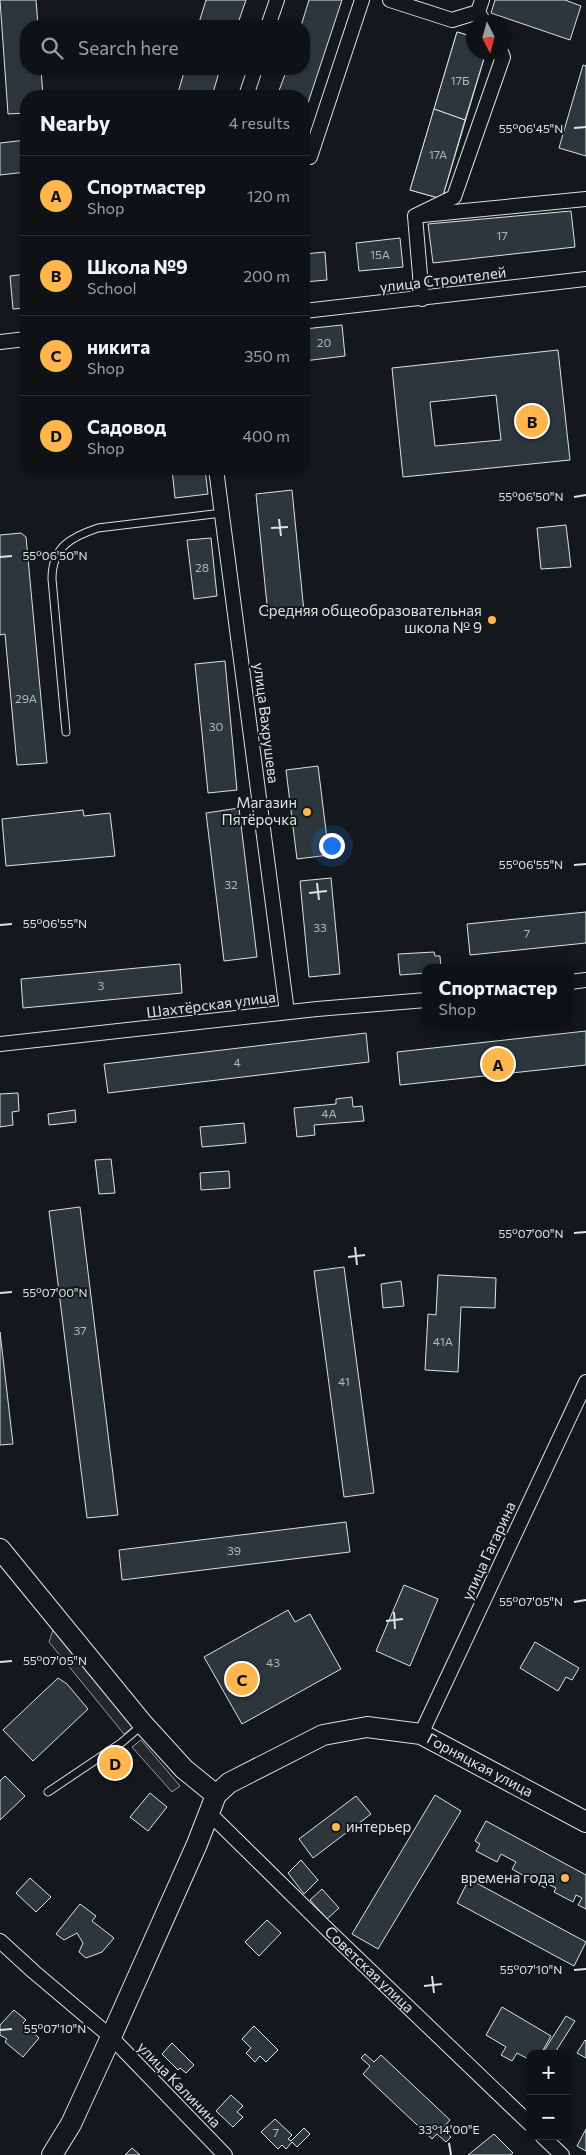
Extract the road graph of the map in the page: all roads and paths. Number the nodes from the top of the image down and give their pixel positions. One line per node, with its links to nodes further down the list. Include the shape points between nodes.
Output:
1 (277, 0): 5 (street)
2 (362, 0): 9 (street)
3 (390, 0): 4 (street, via 452,20)
4 (482, 12)
5 (270, 20)
6 (503, 60): 11 (street, via 454,197)
7 (253, 75): 8 (street)
8 (248, 90)
9 (310, 157)
10 (586, 199): 11 (street)
11 (415, 216): 13 (street)
12 (586, 279): 13 (street, улица Строителей)
13 (422, 298): 14 (street, улица Строителей)
14 (310, 310)
15 (20, 340): 16 (street)
16 (0, 342)
17 (217, 475): 18 (street, улица Вахрушева)
18 (222, 513): 19 (lane, via 98,528 78,535 60,550 52,568 52,579); 21 (street, улица Вахрушева)
19 (66, 732)
20 (422, 1000): 21 (street, Шахтёрская улица)
21 (287, 1012): 22 (street, Шахтёрская улица)
22 (0, 1044)
23 (586, 1382): 26 (street, улица Гагарина)
24 (0, 1549): 25 (main road, Советская улица)
25 (143, 1724): 27 (lane, via 121,1743); 28 (main road, Советская улица)
26 (421, 1734): 28 (main road, Горняцкая улица, via 367,1727 322,1735 229,1783); 29 (main road, Горняцкая улица)
27 (48, 1792)
28 (213, 1804): 31 (main road); 32 (street, Советская улица, via 339,1941)
29 (586, 1822)
30 (0, 1941): 31 (street, улица Калинина)
31 (111, 2038): 34 (main road, via 71,2124); 35 (street, улица Калинина)
32 (526, 2120)
33 (546, 2140): 36 (street)
34 (52, 2155)
35 (225, 2155)
36 (562, 2155)

